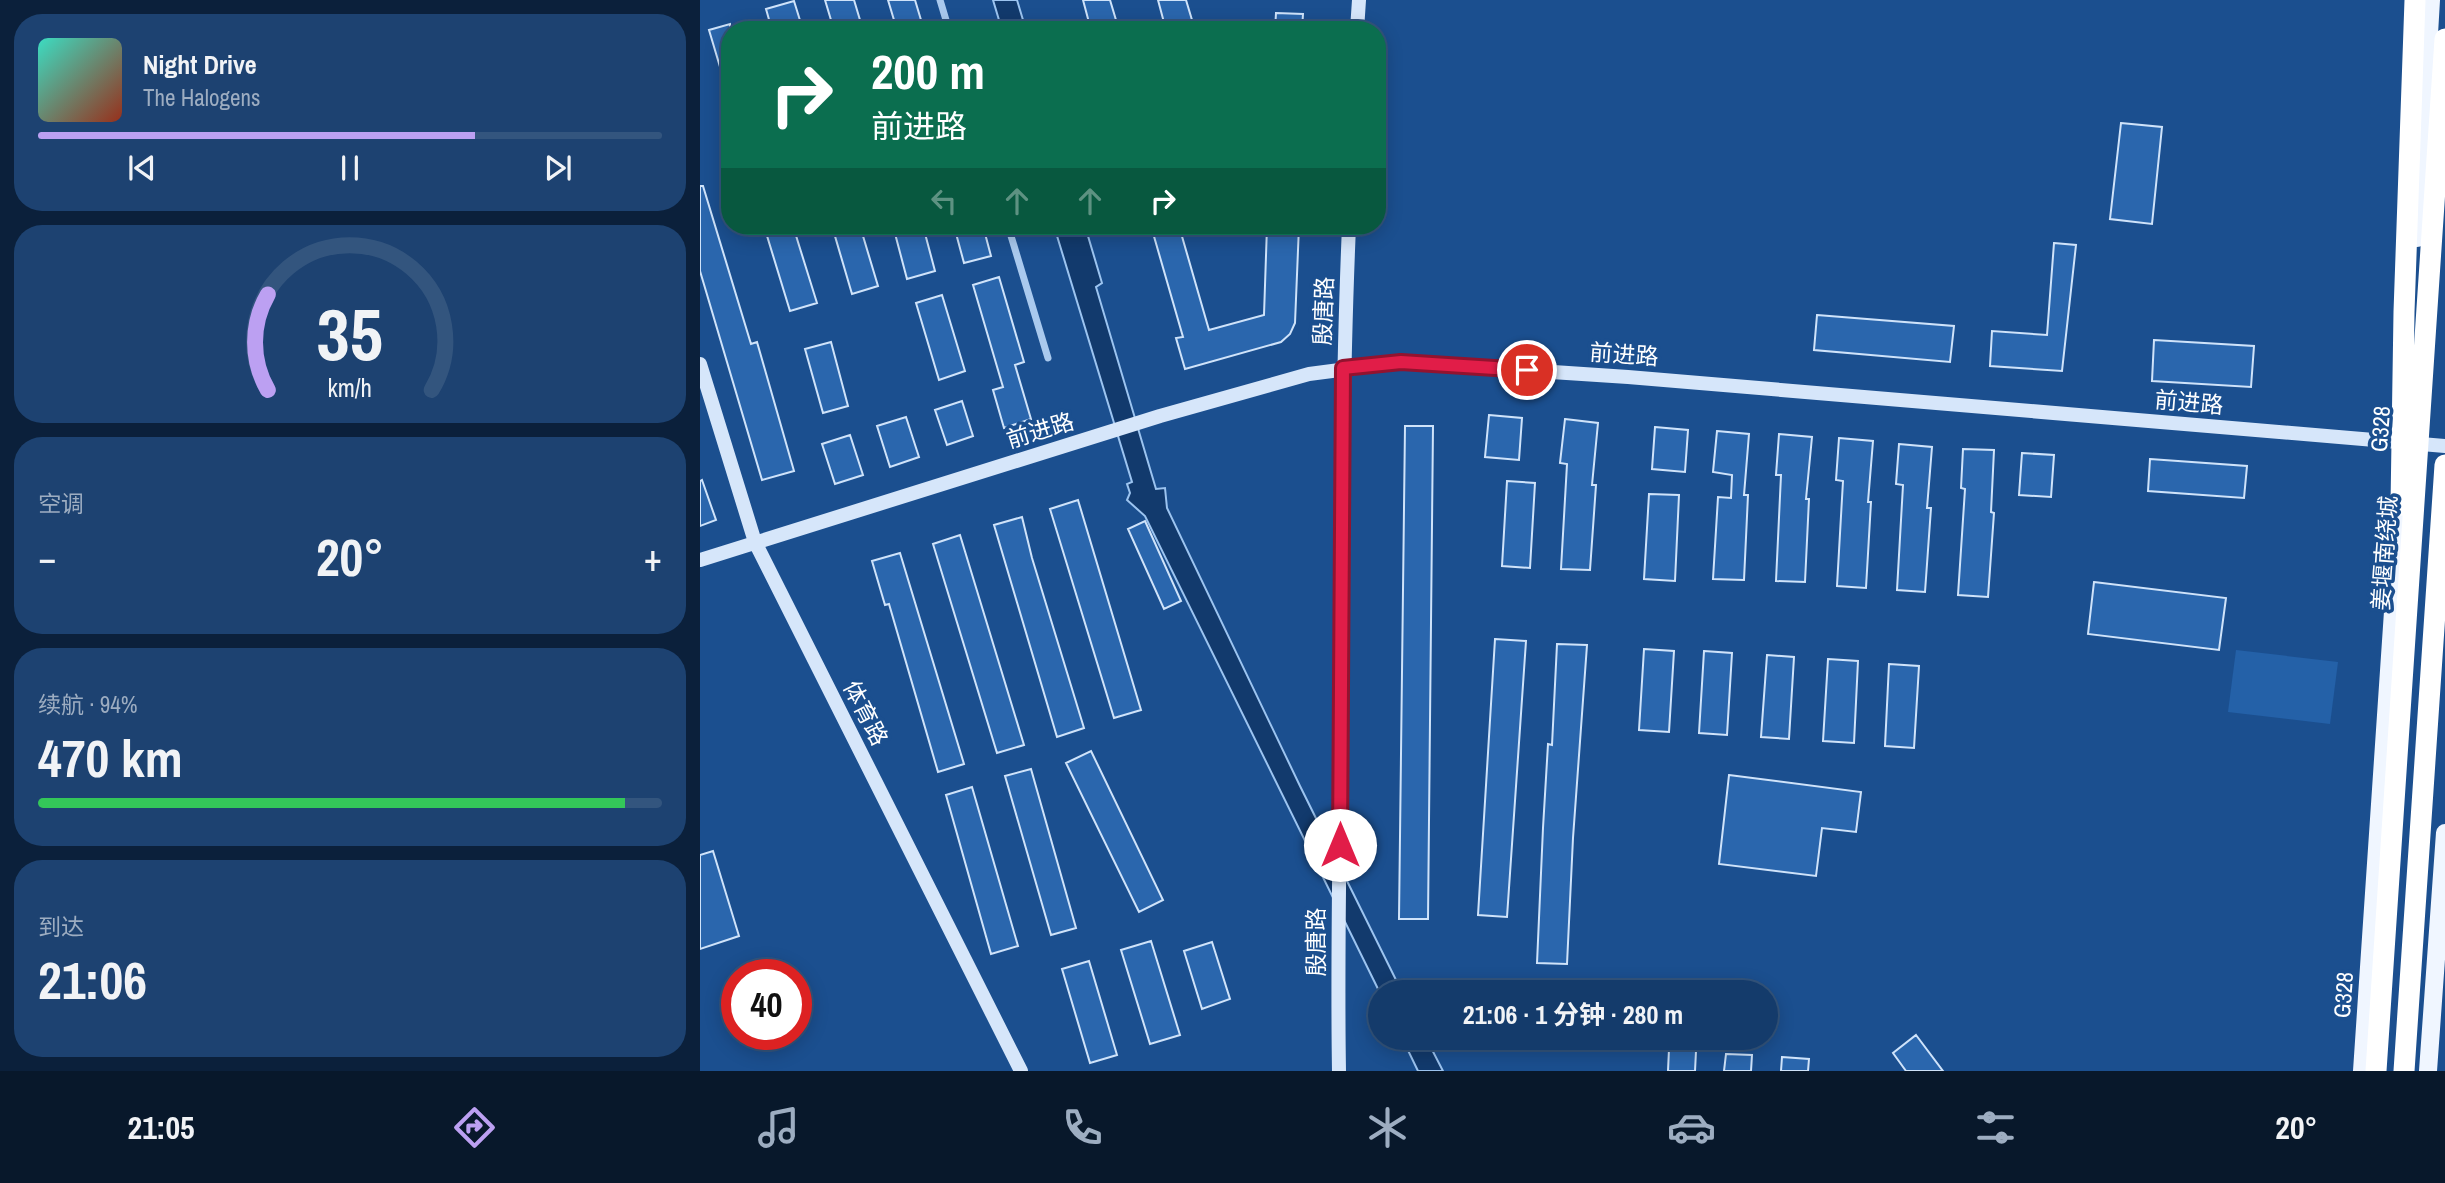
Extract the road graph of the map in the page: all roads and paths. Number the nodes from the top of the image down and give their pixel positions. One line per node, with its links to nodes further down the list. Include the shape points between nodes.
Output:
1 (940, 0): 5 (street)
2 (1359, 0): 6 (street)
3 (2415, 0): 20 (highway, bridge)
4 (2431, 0): 13 (main road, G328 / G328)
5 (946, 21)
6 (1358, 21)
7 (2445, 39): 20 (highway, 姜堰南绕城, bridge)
8 (1011, 235): 10 (street)
9 (1349, 235): 12 (street, 殷唐路)
10 (1048, 358)
11 (700, 364): 17 (street, 体育路)
12 (1343, 368): 13 (street, 前进路, via 1401,362 1628,377); 17 (street, 前进路, via 1160,416); 23 (street, 殷唐路)
13 (2404, 443): 14 (street, 前进路); 24 (main road, G328 / G328)
14 (2445, 446)
15 (2445, 465): 18 (highway)
16 (2445, 516): 18 (highway)
17 (755, 542): 19 (street, 前进路); 22 (street, 体育路)
18 (2439, 551): 26 (highway)
19 (700, 560)
20 (2396, 776): 25 (highway, 姜堰南绕城, bridge)
21 (2445, 833): 27 (main road)
22 (1021, 1071)
23 (1339, 1071)
24 (2362, 1071)
25 (2376, 1071)
26 (2404, 1071)
27 (2428, 1071)

